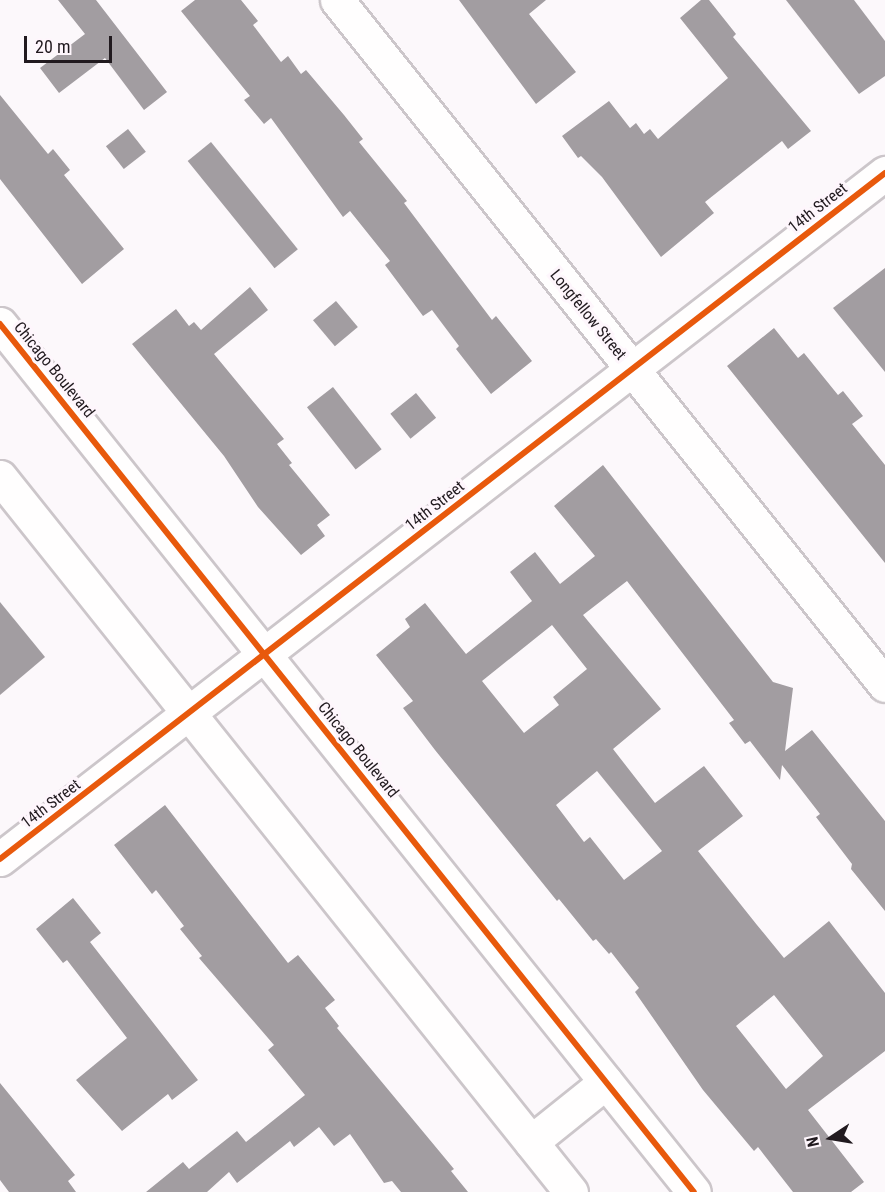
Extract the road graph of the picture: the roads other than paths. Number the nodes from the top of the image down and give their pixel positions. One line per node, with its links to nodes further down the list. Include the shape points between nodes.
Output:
1 (337, 0): 4 (street, Longfellow Street)
2 (885, 173): 4 (street, 14th Street)
3 (0, 324): 6 (street, Chicago Boulevard)
4 (632, 370): 6 (street, 14th Street); 7 (street, Longfellow Street)
5 (0, 477): 8 (street)
6 (266, 655): 8 (street, 14th Street); 10 (street, Chicago Boulevard)
7 (885, 685)
8 (189, 715): 9 (street, 14th Street); 11 (street)
9 (0, 859)
10 (606, 1082): 11 (street); 13 (street, Chicago Boulevard)
11 (531, 1142): 12 (street)
12 (571, 1192)
13 (694, 1192)

